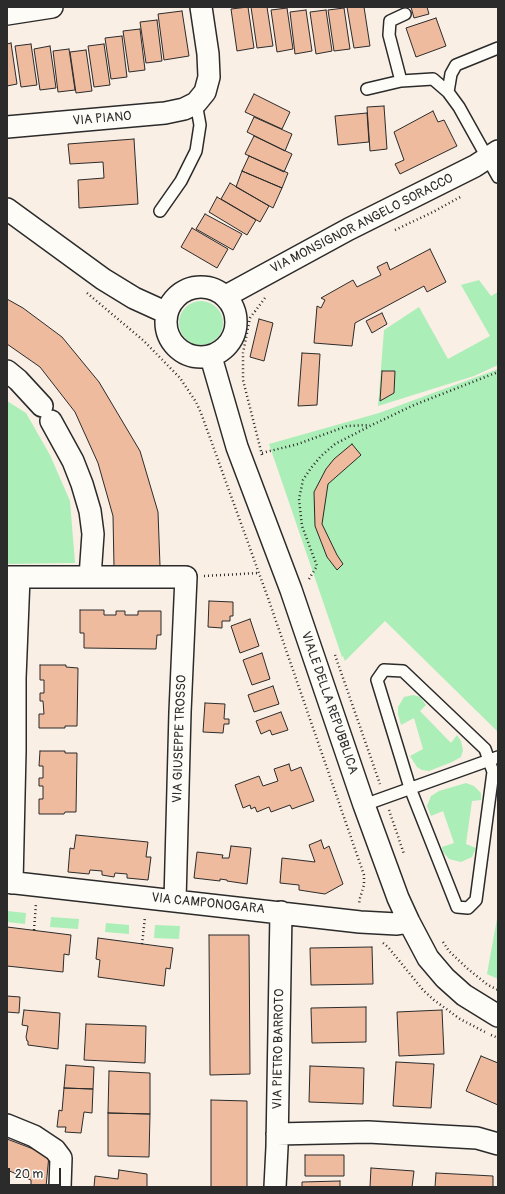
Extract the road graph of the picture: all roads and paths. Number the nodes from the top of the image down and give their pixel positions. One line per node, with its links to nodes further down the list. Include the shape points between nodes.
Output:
1 (52, 7): 3 (street)
2 (201, 7): 9 (street, via 209,77 205,92)
3 (7, 14)
4 (405, 14): 6 (lane, via 390,21 390,35)
5 (498, 48): 8 (lane, via 456,65 451,74)
6 (401, 81): 7 (lane); 8 (lane, via 433,79)
7 (367, 89)
8 (448, 92): 11 (lane)
9 (196, 103): 10 (street, VIA PIANO, via 184,110 165,113); 16 (lane, via 200,124 196,151 181,181)
10 (7, 127)
11 (493, 155): 12 (lane); 20 (street, VIA MONSIGNOR ANGELO SORACCO)
12 (498, 177)
13 (465, 194): 17 (path)
14 (7, 196): 18 (street)
15 (7, 209): 18 (street)
16 (160, 211)
17 (389, 233)
18 (103, 279): 22 (street, via 134,298)
19 (81, 289): 30 (path, via 144,341 188,388 207,426)
20 (226, 296): 22 (street, via 213,288 199,286 185,290 173,300); 23 (street, via 234,309 237,323 234,338 224,350)
21 (266, 297): 27 (path, via 250,318 243,353 243,380)
22 (167, 313): 23 (street, via 166,328 171,342 182,352 196,358)
23 (211, 357): 42 (street, VIALE DELLA REPUBBLICA, via 237,446 291,590)
24 (7, 371): 31 (street, via 46,413 73,461 90,511 93,534)
25 (498, 372): 26 (path, via 414,405)
26 (372, 425): 27 (path, via 347,426 298,444); 34 (path, via 335,444 303,480 300,499 302,526 317,566)
27 (262, 453): 28 (path)
28 (265, 460)
29 (306, 571): 34 (path)
30 (260, 573): 33 (path); 49 (path, via 364,875 360,898)
31 (90, 576): 32 (street); 33 (street)
32 (13, 577): 37 (street)
33 (186, 577): 46 (street, VIA GIUSEPPE TROSSO)
34 (309, 578): 35 (path)
35 (310, 583)
36 (334, 649): 41 (path)
37 (11, 678): 38 (street)
38 (11, 751): 44 (street)
39 (493, 758): 40 (lane); 40 (lane, via 403,671 384,670 377,680); 40 (lane, via 476,900 468,908 457,907)
40 (410, 788): 41 (lane)
41 (385, 798): 42 (lane); 43 (path)
42 (364, 805): 50 (street, VIALE DELLA REPUBBLICA)
43 (405, 855)
44 (10, 882): 46 (street, VIA CAMPONOGARA)
45 (36, 899): 51 (path)
46 (175, 901): 47 (street, VIA CAMPONOGARA)
47 (281, 912): 49 (street, VIA CAMPONOGARA); 57 (street, VIA PIETRO BARROTO)
48 (145, 913): 53 (path)
49 (360, 922): 50 (street, VIA CAMPONOGARA)
50 (409, 922): 55 (street, VIALE DELLA REPUBBLICA, via 428,958 445,978 464,995)
51 (34, 930)
52 (441, 939): 54 (path, via 468,968)
53 (142, 944)
54 (498, 990)
55 (498, 1016)
56 (7, 1125): 59 (street, via 34,1136 55,1150 61,1158)
57 (277, 1134): 58 (street, via 368,1132 477,1138); 60 (street, VIA PIETRO BARROTO)
58 (498, 1144)
59 (60, 1187)
60 (275, 1187)

